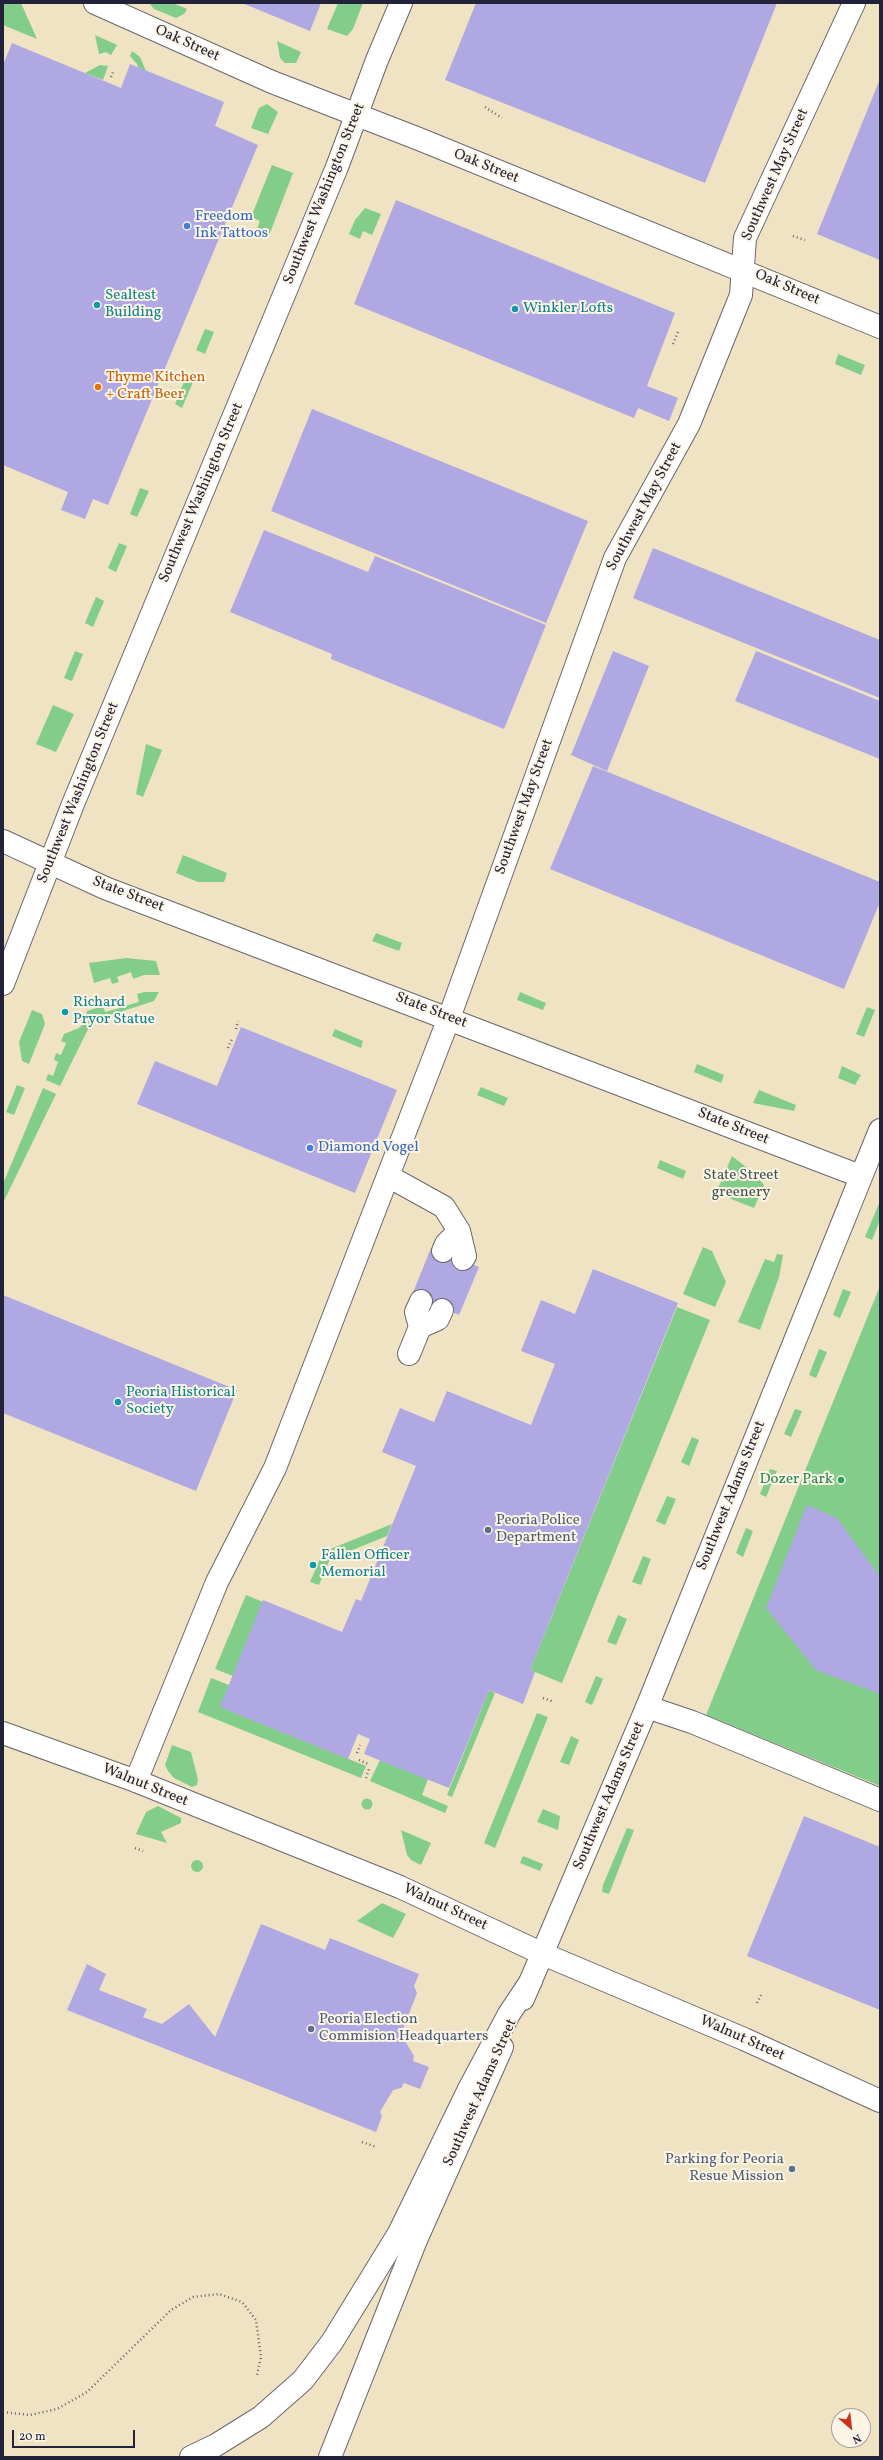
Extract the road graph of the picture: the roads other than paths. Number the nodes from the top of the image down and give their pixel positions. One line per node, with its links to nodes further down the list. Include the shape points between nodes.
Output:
1 (94, 3): 4 (street, Oak Street, via 272,82)
2 (402, 3): 4 (street, Southwest Washington Street)
3 (854, 3): 5 (street, Southwest May Street, via 745,238)
4 (357, 115): 5 (street, Oak Street); 8 (street, Southwest Washington Street, via 76,796)
5 (742, 270): 6 (street, Oak Street); 10 (street, Southwest May Street, via 741,295 689,424 615,558)
6 (880, 327)
7 (3, 841): 8 (street, State Street)
8 (52, 864): 9 (street, Southwest Washington Street); 10 (street, State Street, via 105,888)
9 (3, 984)
10 (450, 1018): 12 (street, Southwest May Street); 13 (street, State Street)
11 (880, 1130): 13 (street, Southwest Adams Street)
12 (388, 1176): 14 (street, via 444,1206 459,1231 446,1244); 21 (street, Southwest May Street, via 275,1468 217,1582)
13 (860, 1176): 19 (street, Southwest Adams Street)
14 (453, 1255)
15 (421, 1301): 17 (street, via 416,1312)
16 (442, 1310): 17 (street, via 438,1319)
17 (420, 1327): 18 (street)
18 (409, 1354)
19 (647, 1708): 22 (street, via 692,1722); 23 (street, Southwest Adams Street)
20 (3, 1733): 21 (street, Walnut Street)
21 (136, 1781): 23 (street, Walnut Street, via 400,1887)
22 (880, 1800)
23 (543, 1954): 24 (street, Southwest Adams Street); 25 (street, Walnut Street, via 744,2039)
24 (531, 1981): 26 (street, via 468,2091 400,2232 332,2342 303,2380 261,2417); 27 (street, Southwest Adams Street, via 416,2240)
25 (880, 2101)
26 (191, 2457)
27 (330, 2457)

